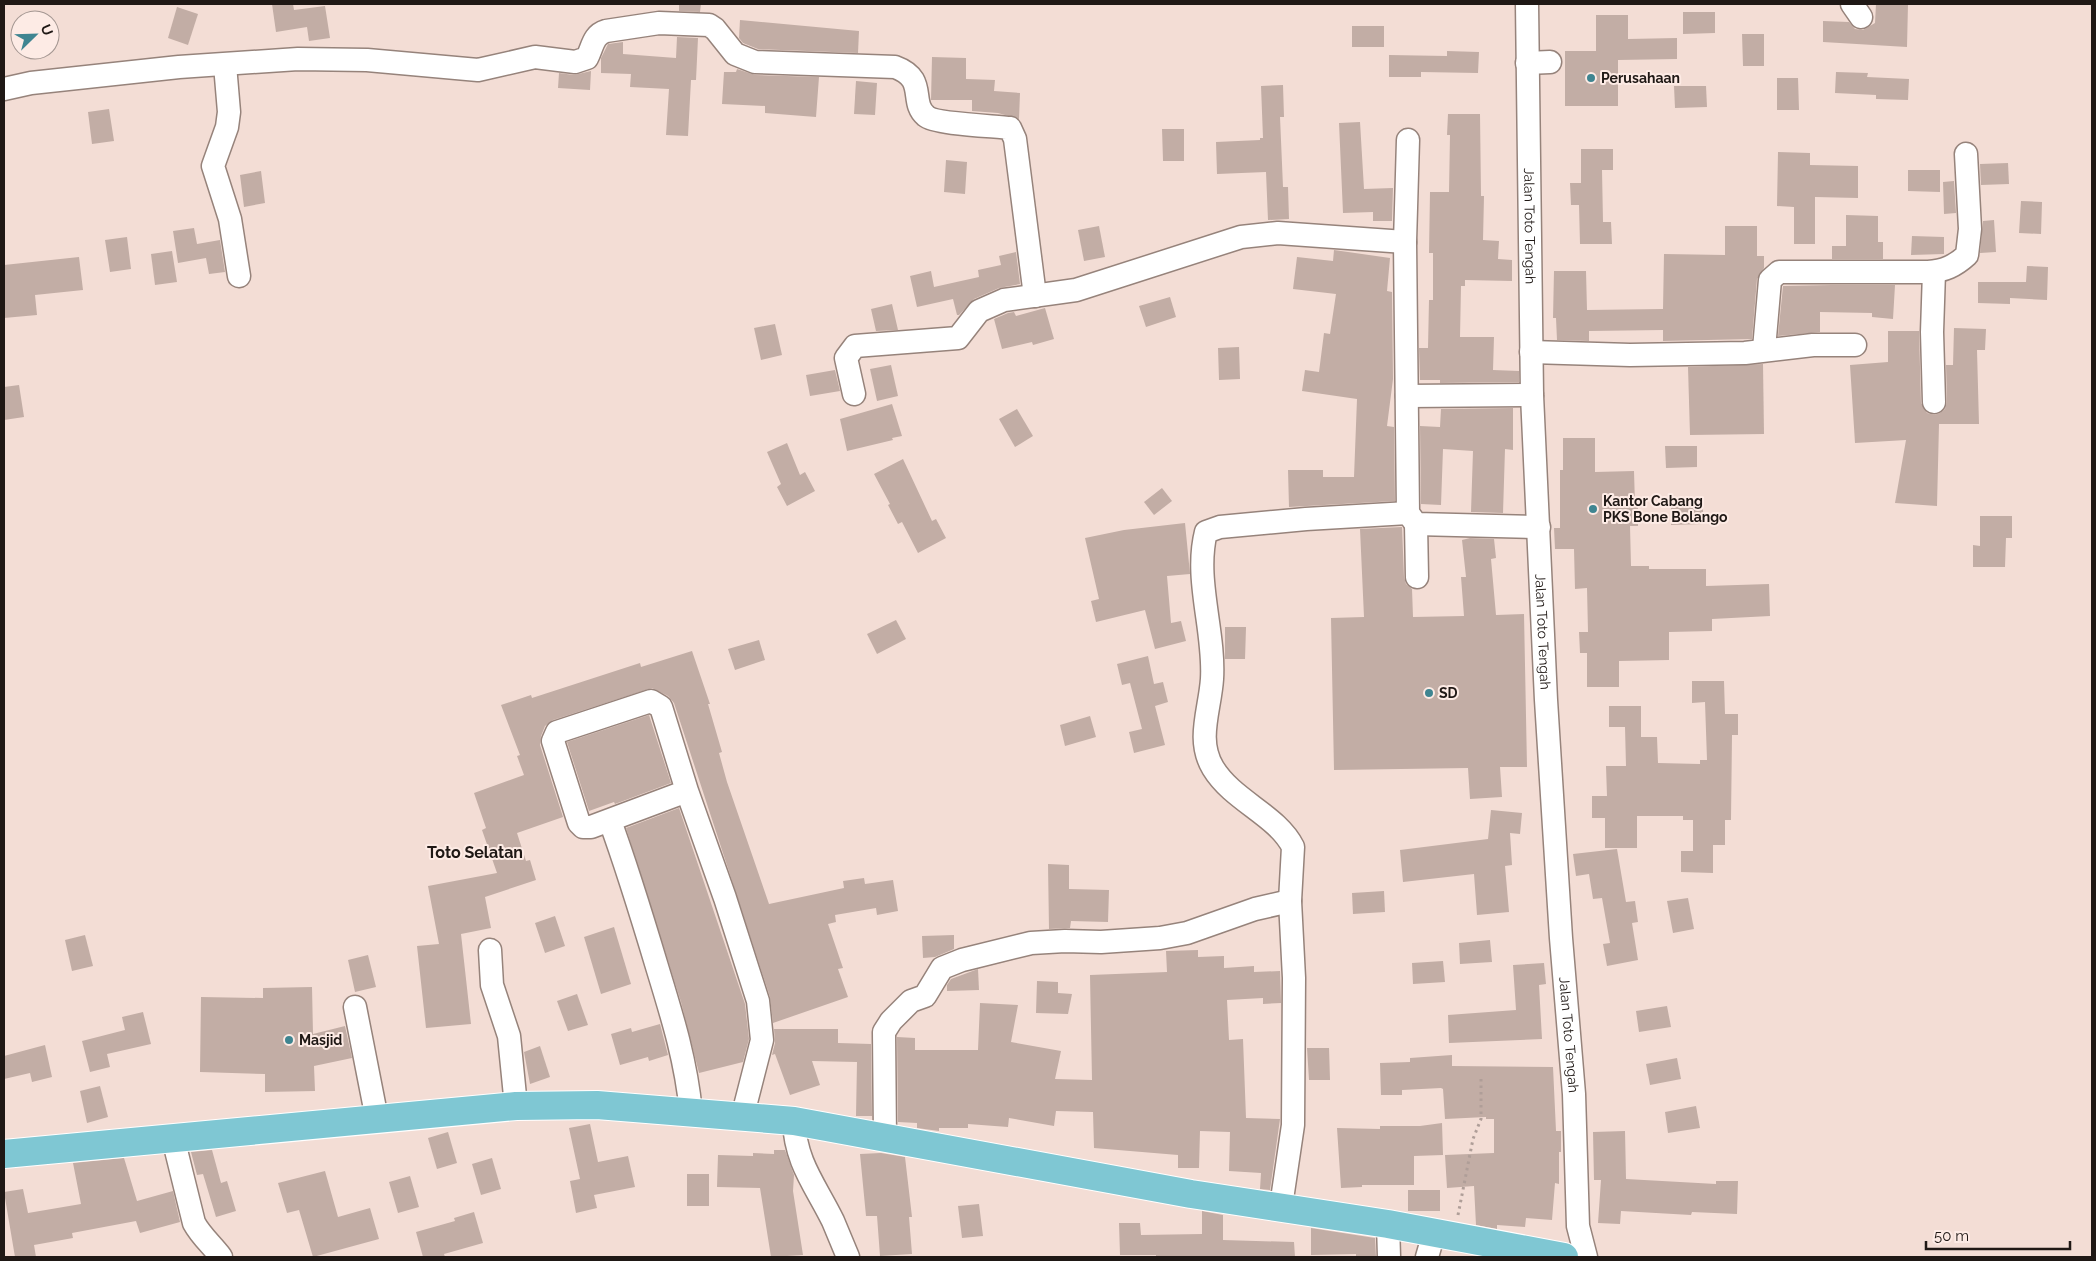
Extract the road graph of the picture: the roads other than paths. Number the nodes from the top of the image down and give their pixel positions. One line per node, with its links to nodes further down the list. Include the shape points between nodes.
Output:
1 (1527, 4): 3 (street, Jalan Toto Tengah)
2 (1550, 62): 3 (street)
3 (1527, 63): 14 (street, Jalan Toto Tengah)
4 (224, 65): 5 (street, via 31,83); 10 (street, via 229,112 214,166 230,219); 11 (street, via 343,59 478,70 535,57 575,62 587,58 598,33 659,23 709,25 735,54 754,62 895,67 913,78 926,117 1010,128 1014,133)
5 (4, 89)
6 (1408, 140): 8 (street)
7 (1966, 154): 9 (street, via 1970,229 1967,255 1958,264)
8 (1406, 242): 11 (street, via 1278,232 1240,237 1076,290); 17 (street)
9 (1934, 272): 13 (street, via 1779,272 1770,280); 18 (street)
10 (239, 276)
11 (1035, 296): 15 (street, via 1004,300 980,311 958,338 855,346 846,358)
12 (1855, 345): 13 (street)
13 (1764, 349): 14 (street, via 1744,353 1630,355)
14 (1531, 352): 16 (street, Jalan Toto Tengah)
15 (854, 394)
16 (1532, 395): 17 (street); 20 (street, Jalan Toto Tengah)
17 (1407, 396): 19 (street)
18 (1934, 402)
19 (1412, 518): 20 (street); 21 (street); 24 (street, via 1306,518 1220,527 1206,532 1204,570 1212,659 1205,722 1207,754 1225,786 1289,839 1294,856)
20 (1539, 527): 37 (street, Jalan Toto Tengah, via 1557,884 1574,1094)
21 (1417, 578)
22 (687, 792): 23 (street); 23 (street, via 661,707 656,703 651,701 557,732 552,741 579,823 587,828); 29 (street, via 726,898 758,1001 762,1040)
23 (610, 821): 28 (street, via 680,1042)
24 (1290, 901): 33 (street, via 1255,909 1187,933 1101,942 1031,943 942,968 925,996 911,1001 884,1032); 35 (street, via 1294,978 1293,1125)
25 (490, 950): 27 (street, via 492,985 509,1036)
26 (355, 1007): 30 (street)
27 (516, 1106): 28 (main road, via 597,1105); 30 (main road)
28 (691, 1112): 29 (main road)
29 (742, 1118): 31 (main road)
30 (377, 1119): 32 (main road)
31 (794, 1121): 33 (main road); 40 (street, via 800,1161)
32 (173, 1138): 34 (main road); 39 (street, via 194,1223)
33 (885, 1138): 35 (main road, via 1191,1194)
34 (4, 1154)
35 (1281, 1206): 36 (main road)
36 (1388, 1224): 38 (main road); 41 (street)
37 (1578, 1226): 42 (street); 44 (street, Jalan Toto Tengah)
38 (1438, 1243): 42 (main road)
39 (220, 1257)
40 (848, 1257)
41 (1389, 1257)
42 (1560, 1257): 43 (main road)
43 (1564, 1257)
44 (1586, 1257)

